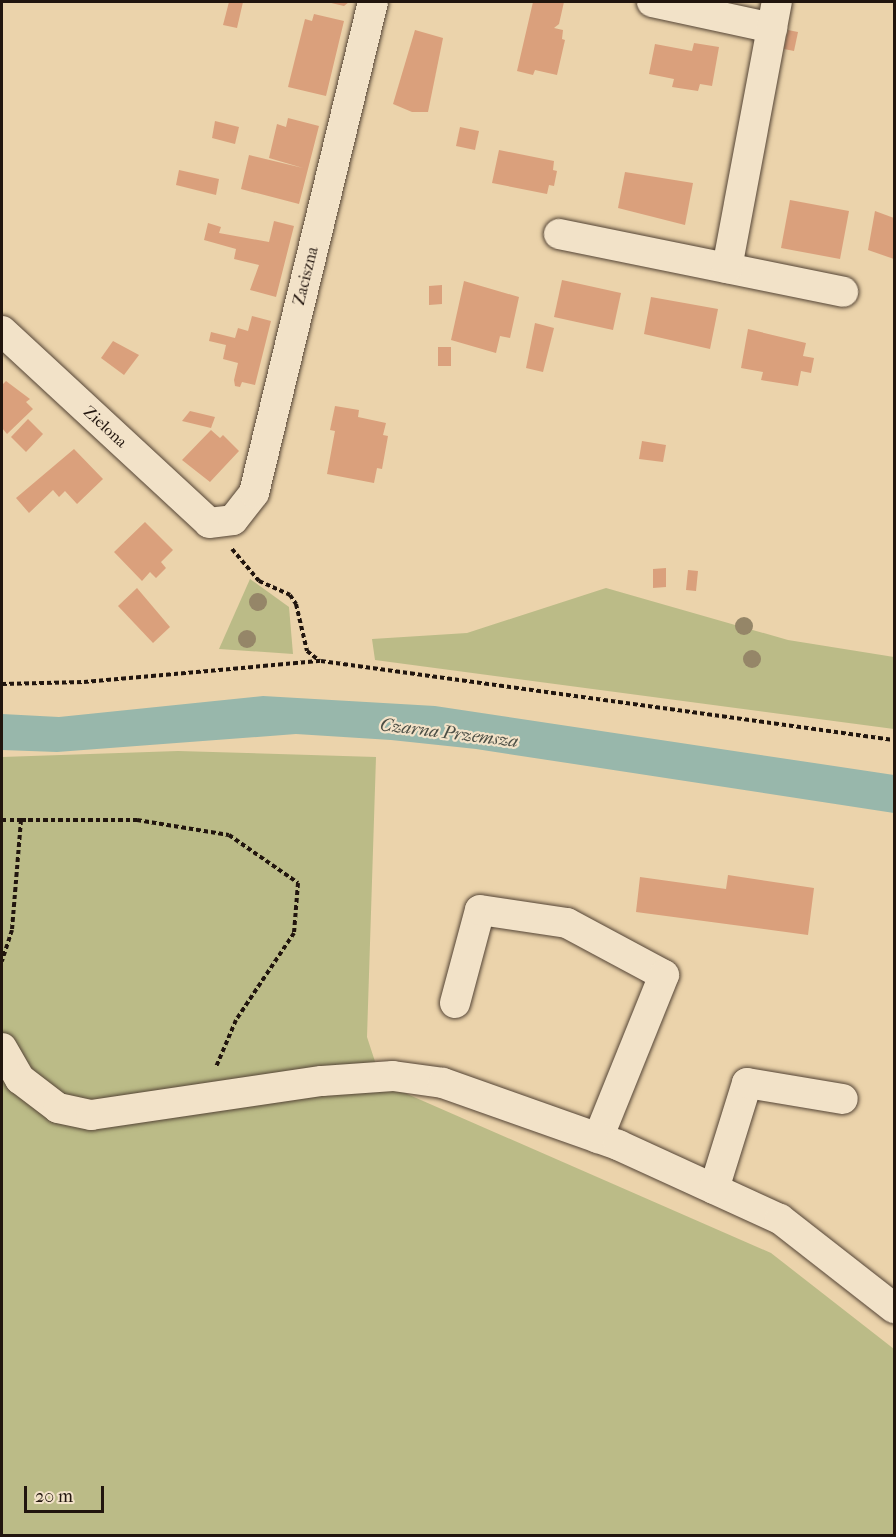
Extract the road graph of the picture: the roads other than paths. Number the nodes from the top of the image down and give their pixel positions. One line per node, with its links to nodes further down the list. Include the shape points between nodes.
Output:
1 (373, 2): 8 (street, Zaciszna, via 254,493 233,520)
2 (652, 2): 3 (street)
3 (774, 15): 5 (street)
4 (560, 234): 5 (street)
5 (727, 268): 6 (street)
6 (843, 292)
7 (2, 331): 8 (street, Zielona)
8 (209, 523)
9 (455, 1003): 12 (street, via 480,910 567,923 663,975)
10 (2, 1048): 12 (street, via 20,1079 58,1108 91,1115 321,1082 393,1076 443,1083)
11 (843, 1099): 13 (street, via 747,1083)
12 (598, 1138): 13 (street)
13 (714, 1189): 14 (street, via 780,1219)
14 (894, 1308)

